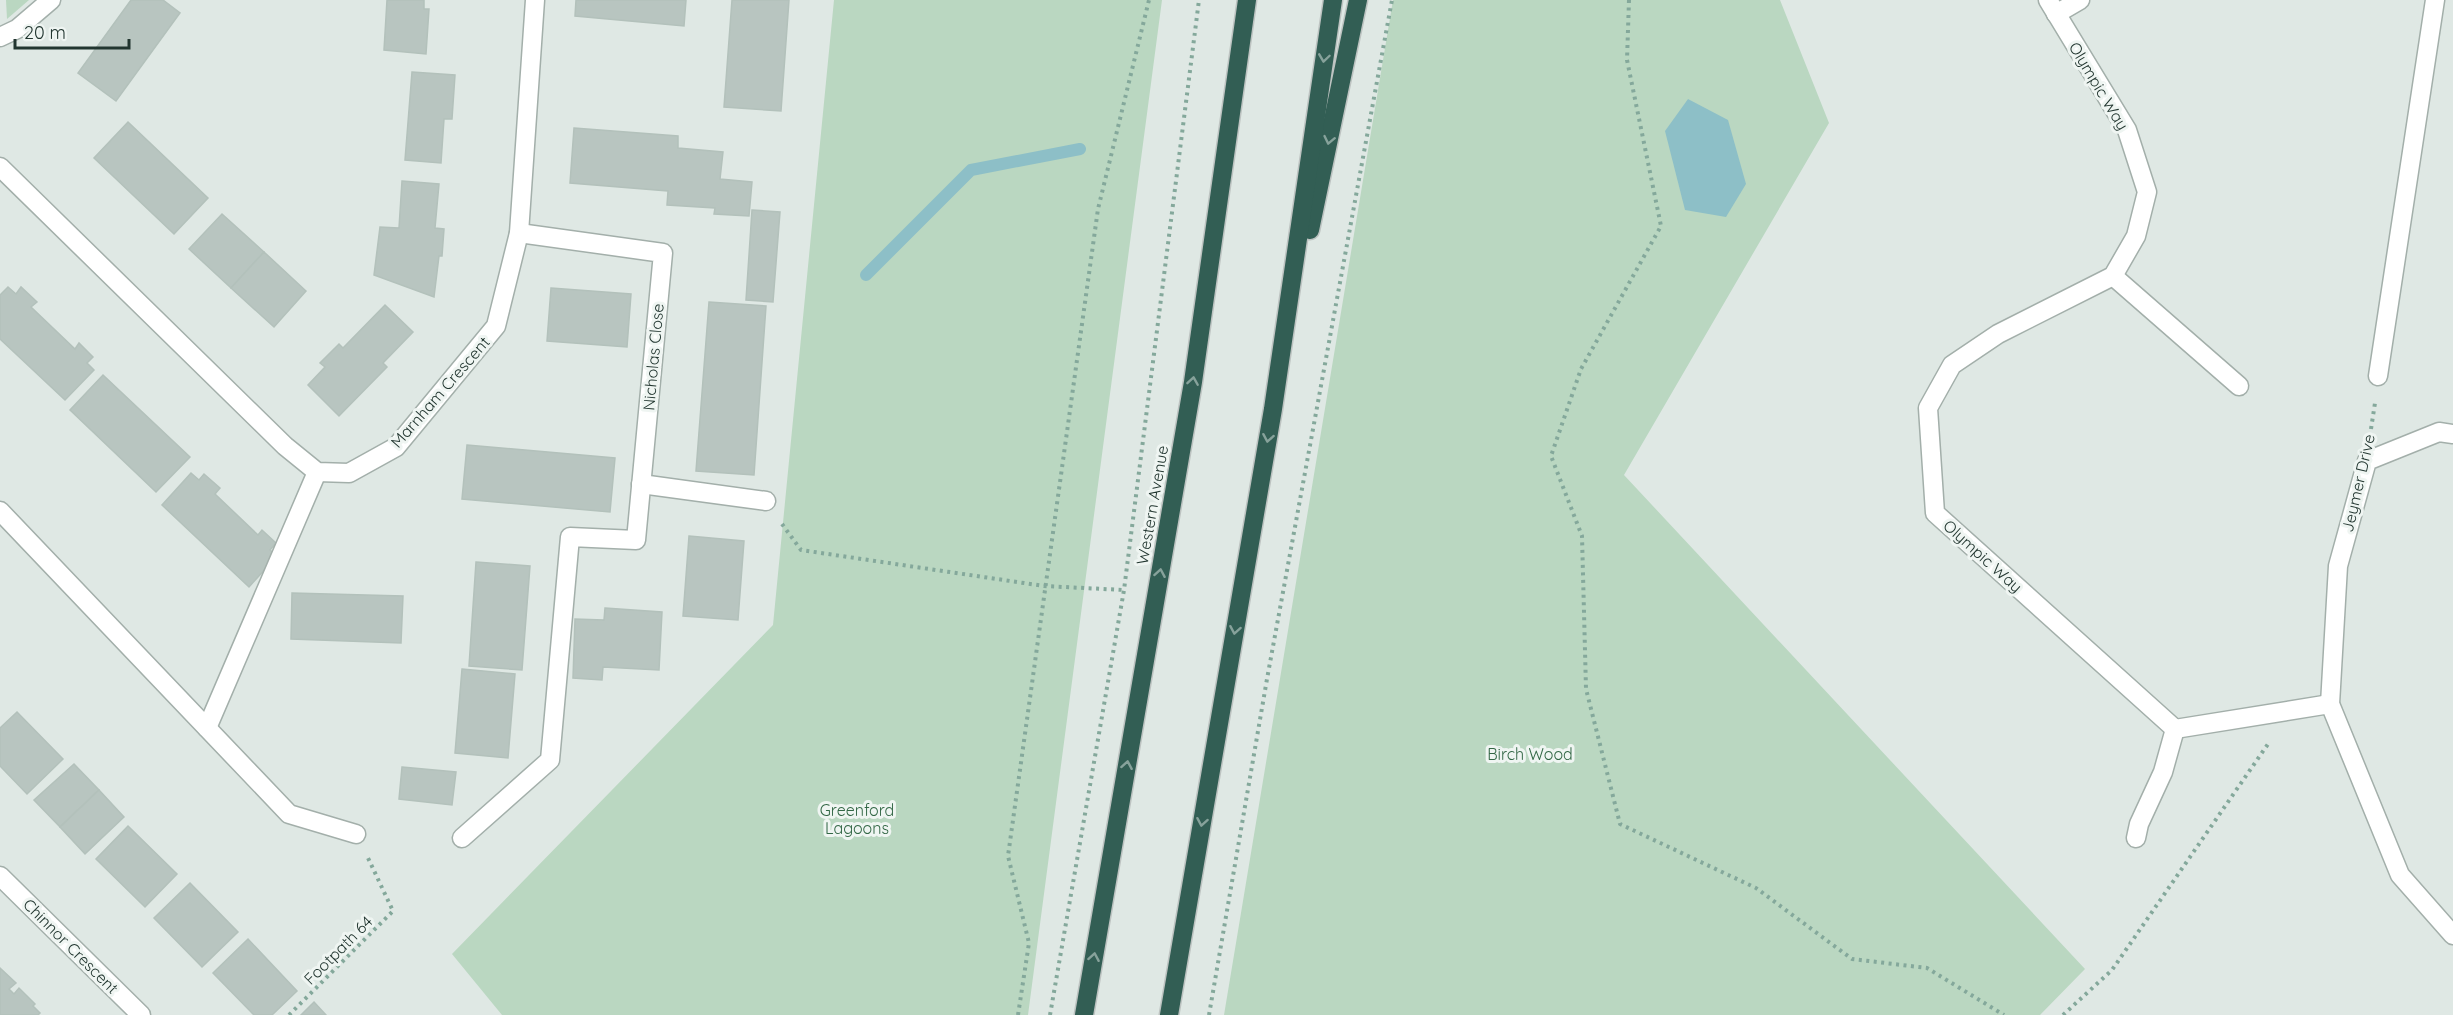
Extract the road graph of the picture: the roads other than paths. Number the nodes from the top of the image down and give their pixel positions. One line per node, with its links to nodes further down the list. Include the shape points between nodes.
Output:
1 (51, 0): 9 (street, via 17,29)
2 (535, 0): 11 (street, Marnham Crescent)
3 (1247, 0): 30 (highway, Western Avenue, one-way to 3, via 1193,382)
4 (1333, 0): 15 (highway, one-way to 15)
5 (1358, 0): 15 (highway, one-way to 15)
6 (2080, 0): 8 (street)
7 (2435, 0): 13 (street)
8 (2052, 7): 12 (street, Olympic Way, via 2127,130 2147,192 2136,236)
9 (0, 37)
10 (0, 167): 17 (street, via 285,446)
11 (519, 233): 17 (street, Marnham Crescent, via 496,326 396,447 349,473); 18 (street, Nicholas Close, via 663,253)
12 (2113, 276): 14 (street); 23 (street, Olympic Way, via 1998,334 1952,364 1928,408 1935,513)
13 (2378, 376)
14 (2239, 386)
15 (1273, 409): 31 (highway, one-way to 31)
16 (2453, 434): 21 (street, Jeymer Drive, via 2439,432 2367,460 2338,566)
17 (317, 472): 22 (street)
18 (641, 483): 19 (street); 25 (street, Nicholas Close, via 636,540 570,537 550,760)
19 (766, 501)
20 (0, 511): 22 (street)
21 (2330, 704): 23 (street); 28 (street, Jeymer Drive, via 2400,875)
22 (207, 728): 24 (street, via 289,814)
23 (2175, 729): 26 (street, via 2163,772)
24 (356, 834)
25 (462, 838)
26 (2136, 838)
27 (0, 876): 29 (street, Chinnor Crescent)
28 (2453, 935)
29 (141, 1015)
30 (1084, 1015)
31 (1169, 1015)

